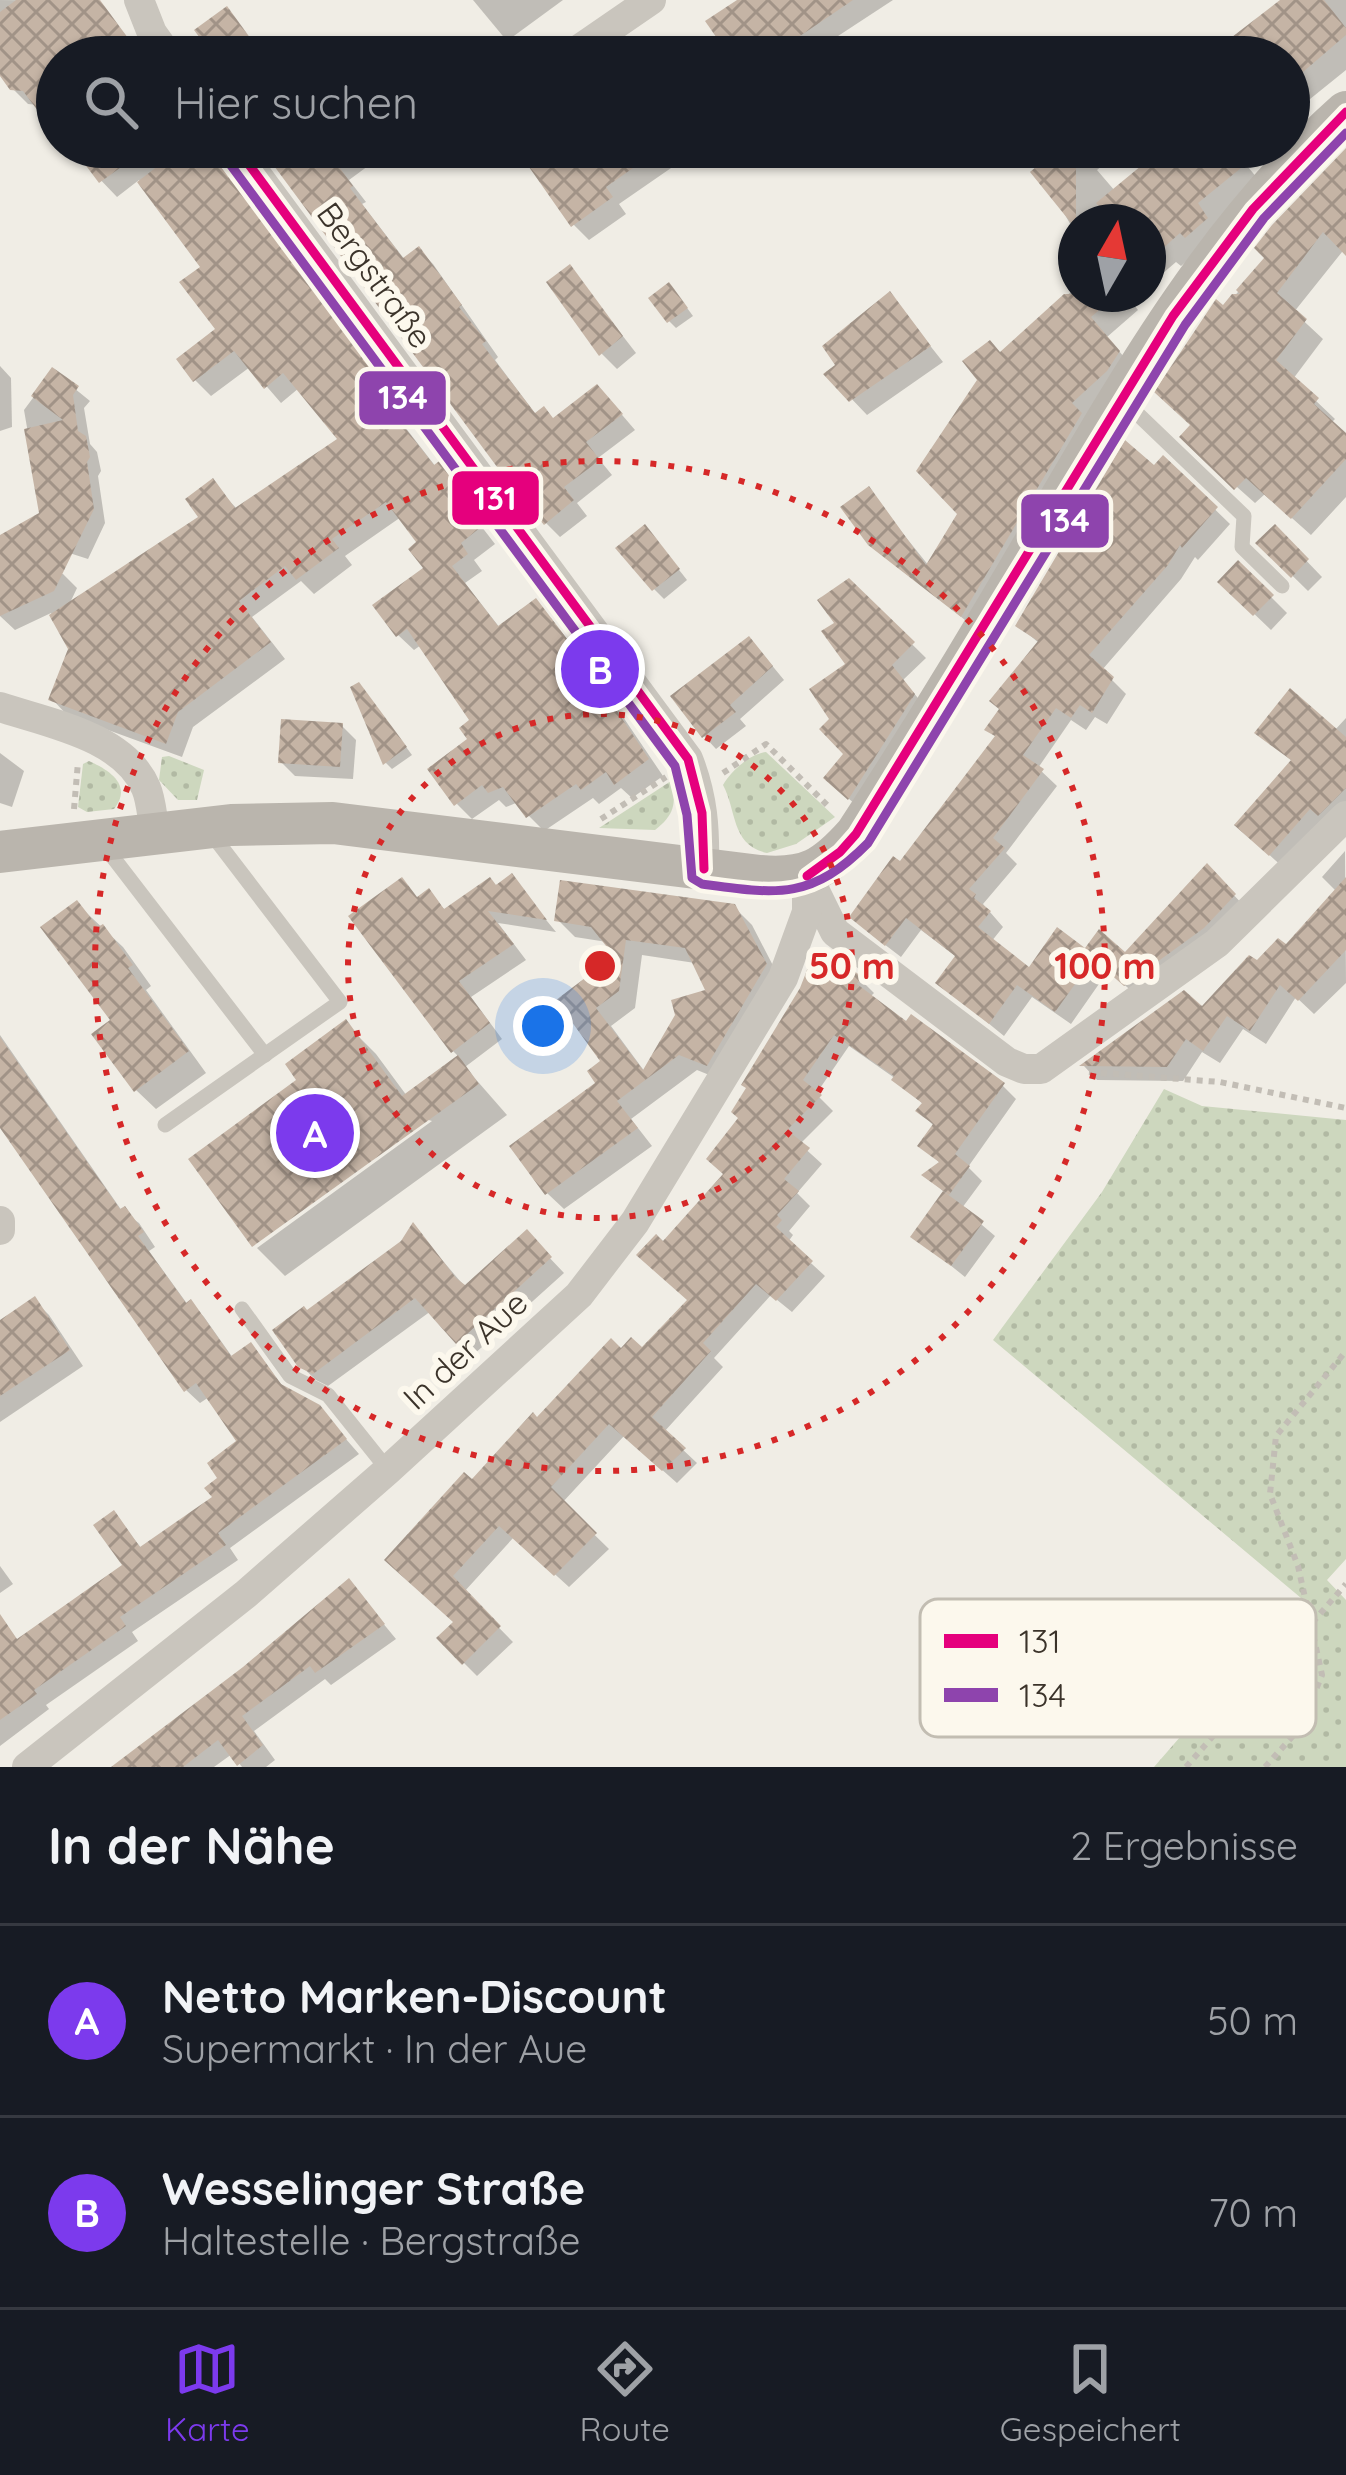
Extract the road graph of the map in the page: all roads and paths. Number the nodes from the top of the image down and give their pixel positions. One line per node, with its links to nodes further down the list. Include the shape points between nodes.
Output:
1 (139, 0): 3 (street)
2 (651, 0): 4 (street)
3 (154, 36)
4 (599, 36)
5 (1346, 112): 6 (street)
6 (1310, 146)
7 (251, 168): 13 (street, Bergstraße)
8 (1287, 168): 9 (street, via 1244,217)
9 (1120, 397): 10 (lane, via 1244,516 1242,547); 16 (street)
10 (1282, 586)
11 (0, 706): 12 (street)
12 (80, 735): 17 (street, via 127,761 146,788); 18 (path)
13 (694, 775): 16 (path, via 766,744); 19 (path); 21 (street)
14 (1346, 816): 24 (street, via 1217,943)
15 (207, 828): 17 (street); 19 (street, via 333,823); 23 (lane, via 340,1002)
16 (856, 834): 22 (street)
17 (155, 835): 18 (street)
18 (86, 843): 20 (street); 23 (lane)
19 (557, 848): 21 (street)
20 (0, 852)
21 (704, 869): 22 (street)
22 (807, 876): 24 (street, via 835,932 1007,1062); 31 (street, In der Aue, via 807,912 783,978 634,1222 579,1294)
23 (265, 1055): 26 (lane)
24 (1041, 1069): 25 (path, via 1220,1082)
25 (1346, 1108)
26 (165, 1125)
27 (0, 1221): 28 (street)
28 (0, 1230)
29 (242, 1309): 31 (lane, via 290,1376 328,1395)
30 (1346, 1351): 33 (path, via 1276,1436 1270,1494)
31 (388, 1470): 39 (street, In der Aue)
32 (1346, 1584): 34 (path)
33 (1304, 1599)
34 (1316, 1618)
35 (1316, 1652): 36 (path)
36 (1316, 1689)
37 (1212, 1737): 40 (path)
38 (1292, 1737): 41 (path)
39 (27, 1767)
40 (1186, 1767)
41 (1264, 1767)

